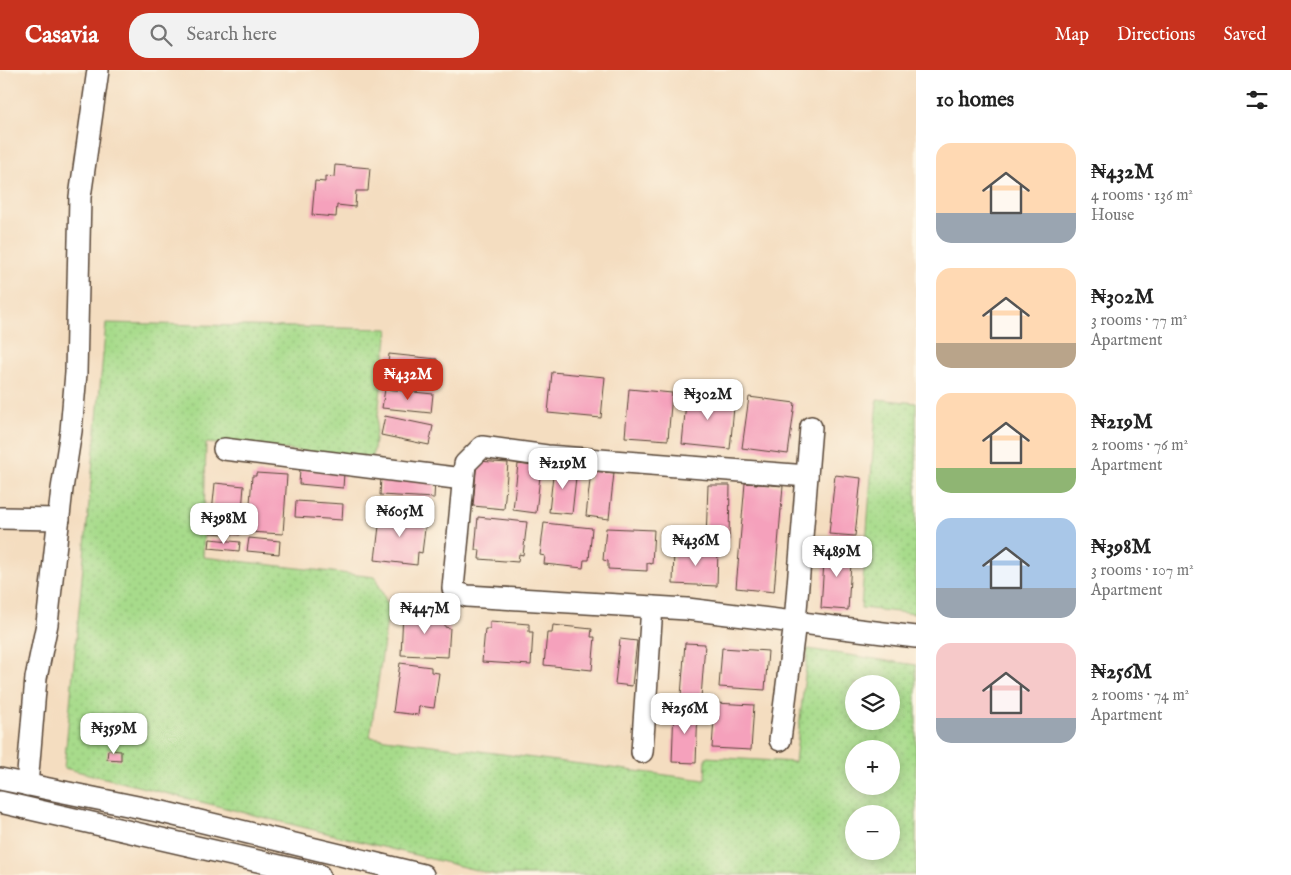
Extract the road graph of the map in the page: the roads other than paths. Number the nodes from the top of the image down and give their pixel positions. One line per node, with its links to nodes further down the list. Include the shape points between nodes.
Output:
1 (98, 70): 7 (street, via 80,197 76,373)
2 (811, 427): 4 (street)
3 (224, 449): 5 (street)
4 (807, 476): 5 (street, via 546,456 482,447 465,464); 9 (street)
5 (463, 479): 8 (street, via 453,588 458,593)
6 (0, 518): 7 (street)
7 (59, 519): 14 (street, via 47,624 36,678)
8 (652, 607): 9 (street); 12 (street)
9 (795, 622): 10 (street); 11 (street)
10 (916, 637)
11 (780, 740)
12 (642, 752)
13 (0, 779): 14 (street)
14 (27, 784): 17 (street, via 162,812)
15 (0, 802): 16 (street)
16 (319, 875)
17 (422, 875)

